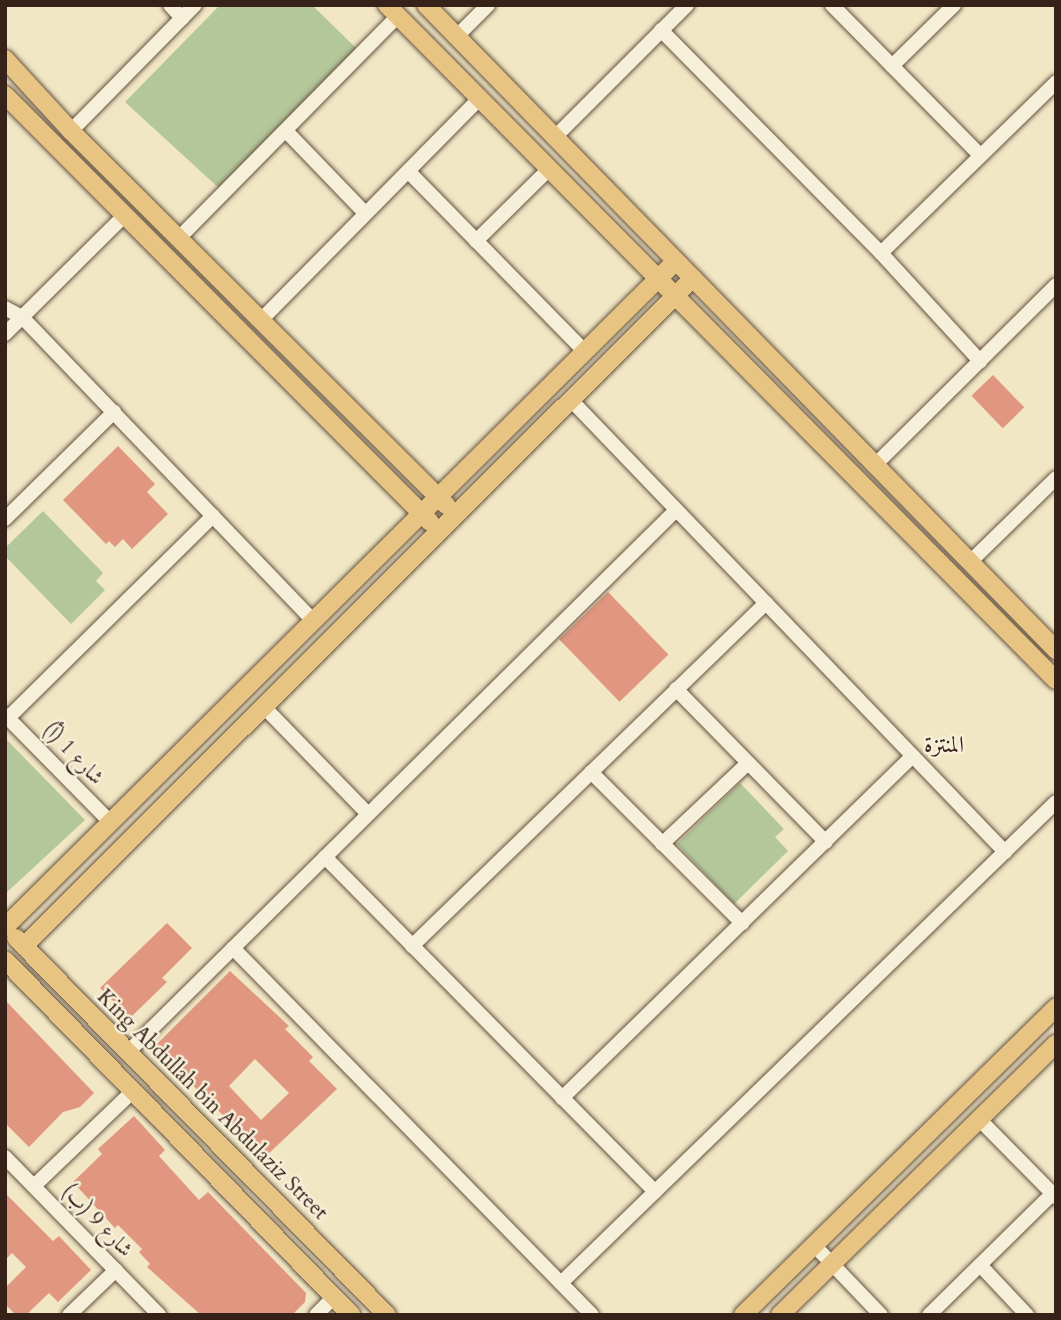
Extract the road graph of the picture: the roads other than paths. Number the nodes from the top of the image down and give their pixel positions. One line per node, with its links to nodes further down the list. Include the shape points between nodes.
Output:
1 (170, 5): 9 (street)
2 (195, 5): 9 (street)
3 (426, 5): 11 (main road)
4 (488, 5): 11 (street)
5 (687, 5): 10 (street)
6 (832, 5): 13 (street)
7 (954, 5): 13 (street)
8 (393, 11): 16 (main road); 18 (street)
9 (182, 18): 17 (street)
10 (661, 30): 19 (street); 27 (street)
11 (457, 36): 19 (main road)
12 (5, 60): 17 (main road)
13 (892, 66): 20 (street)
14 (1056, 82): 20 (street)
15 (5, 95): 24 (main road)
16 (480, 98): 21 (main road); 22 (street)
17 (71, 131): 25 (main road)
18 (286, 131): 23 (street); 25 (street)
19 (555, 137): 28 (main road)
20 (981, 155): 27 (street)
21 (550, 168): 26 (street); 29 (main road)
22 (408, 171): 23 (street); 26 (street)
23 (365, 213): 35 (street)
24 (125, 215): 34 (street); 45 (main road)
25 (178, 239): 35 (main road)
26 (476, 241): 37 (street)
27 (881, 253): 38 (street)
28 (676, 261): 29 (main road); 30 (main road)
29 (659, 278): 32 (main road); 37 (main road)
30 (693, 278): 32 (main road); 41 (main road)
31 (1056, 285): 38 (street)
32 (676, 295): 39 (main road); 54 (main road)
33 (5, 308): 34 (street)
34 (22, 317): 36 (street); 40 (street)
35 (262, 318): 43 (main road)
36 (5, 334)
37 (584, 352): 43 (main road)
38 (980, 361): 41 (street)
39 (571, 400): 44 (street); 46 (main road)
40 (114, 412): 47 (street); 48 (street)
41 (875, 464): 50 (main road)
42 (1056, 478): 50 (street)
43 (439, 497): 45 (main road); 46 (main road)
44 (676, 510): 51 (street); 62 (street)
45 (422, 514): 49 (main road); 52 (main road)
46 (456, 515): 49 (main road)
47 (213, 516): 52 (street); 57 (street)
48 (5, 519)
49 (439, 532): 56 (main road)
50 (970, 562): 53 (main road)
51 (766, 603): 55 (street); 58 (street)
52 (314, 621): 63 (main road)
53 (1056, 650)
54 (1056, 680)
55 (676, 689): 59 (street); 60 (street)
56 (264, 707): 62 (street); 70 (main road)
57 (7, 717): 63 (street, شارع 1 (أ))
58 (913, 757): 64 (street); 66 (street)
59 (748, 763): 64 (street); 65 (street)
60 (591, 772): 65 (street); 71 (street)
61 (1056, 802): 66 (street)
62 (368, 814): 67 (street)
63 (111, 823): 69 (main road)
64 (826, 842): 68 (street)
65 (662, 844): 68 (street)
66 (1005, 852): 82 (street)
67 (325, 857): 71 (street); 72 (street)
68 (742, 923): 78 (street)
69 (5, 927): 70 (main road, King Abdullah bin Abdulaziz Street)
70 (24, 946): 76 (main road, King Abdullah bin Abdulaziz Street)
71 (412, 946): 78 (street)
72 (233, 948): 76 (street); 88 (street)
73 (5, 960): 77 (main road)
74 (1056, 1007): 84 (main road)
75 (1054, 1050): 79 (main road)
76 (128, 1052): 94 (main road, King Abdullah bin Abdulaziz Street)
77 (133, 1091): 81 (street); 89 (main road)
78 (562, 1098): 82 (street)
79 (979, 1119): 83 (street); 85 (main road)
80 (5, 1157): 81 (street, شارع 9 (ب))
81 (34, 1186): 87 (street, شارع 9 (ب))
82 (655, 1192): 88 (street)
83 (1054, 1195): 86 (street)
84 (814, 1245): 85 (street); 96 (main road)
85 (832, 1264): 97 (main road); 98 (street)
86 (979, 1265): 99 (street); 100 (street)
87 (116, 1270): 91 (street); 92 (street, شارع 9 (ب))
88 (561, 1283): 95 (street)
89 (334, 1297): 90 (main road); 93 (street)
90 (347, 1313)
91 (69, 1315)
92 (159, 1315)
93 (316, 1315)
94 (387, 1315)
95 (592, 1315)
96 (743, 1315)
97 (780, 1315)
98 (881, 1315)
99 (929, 1315)
100 (1027, 1315)

